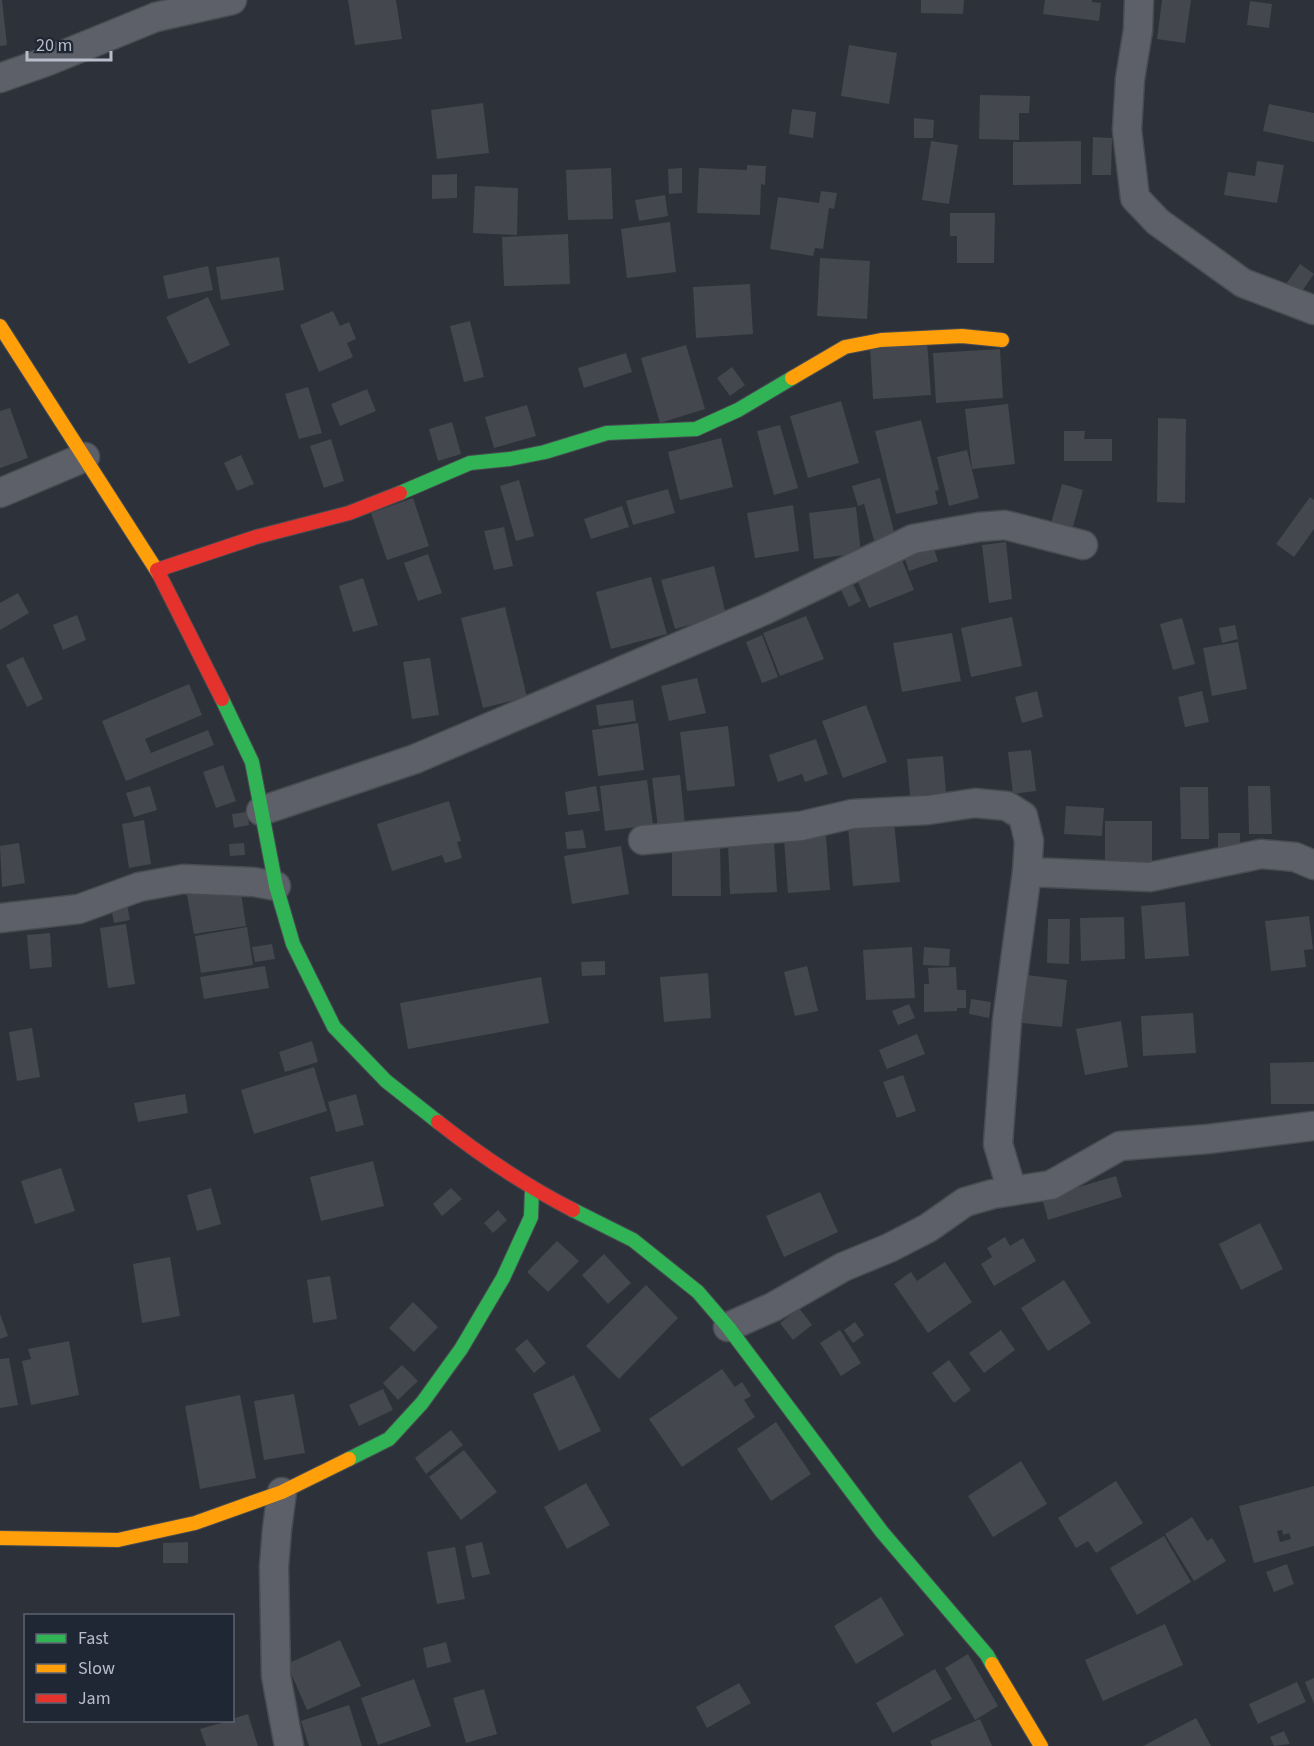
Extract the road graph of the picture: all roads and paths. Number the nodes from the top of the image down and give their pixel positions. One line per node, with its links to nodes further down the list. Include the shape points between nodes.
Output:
1 (232, 0): 3 (street)
2 (1139, 0): 5 (street, via 1127,130 1135,198 1158,222 1243,283)
3 (155, 8): 4 (street, via 48,61)
4 (0, 78)
5 (1314, 310)
6 (0, 326): 8 (street)
7 (1002, 340): 11 (street, via 962,336 893,339 845,347 738,410 696,429 607,433 522,457 470,463 349,513 256,537)
8 (85, 457): 9 (street); 11 (street)
9 (0, 494)
10 (1083, 545): 12 (street, via 1005,525 913,539 765,610 414,759)
11 (157, 570): 12 (street, via 252,762)
12 (261, 811): 16 (street)
13 (643, 840): 15 (street, via 801,826 852,814 975,803 1007,806 1023,816 1029,841)
14 (1314, 865): 15 (street, via 1295,857 1261,854 1150,877)
15 (1027, 872): 20 (street, via 1007,1022 998,1144)
16 (276, 886): 17 (street, via 183,879 139,887 79,909); 19 (street, via 292,944 334,1027 386,1081 470,1148)
17 (0, 918)
18 (1314, 1126): 20 (street, via 1120,1146 1051,1185)
19 (532, 1189): 21 (street, via 633,1240 698,1292); 22 (street, via 531,1217 502,1278 461,1349 422,1403 389,1439)
20 (1012, 1191): 21 (street, via 965,1202 928,1228 843,1267)
21 (728, 1328): 25 (street, via 882,1533 987,1655)
22 (282, 1492): 23 (street, via 195,1523 118,1540); 24 (street, via 274,1567 276,1666)
23 (0, 1538)
24 (289, 1746)
25 (1041, 1746)

